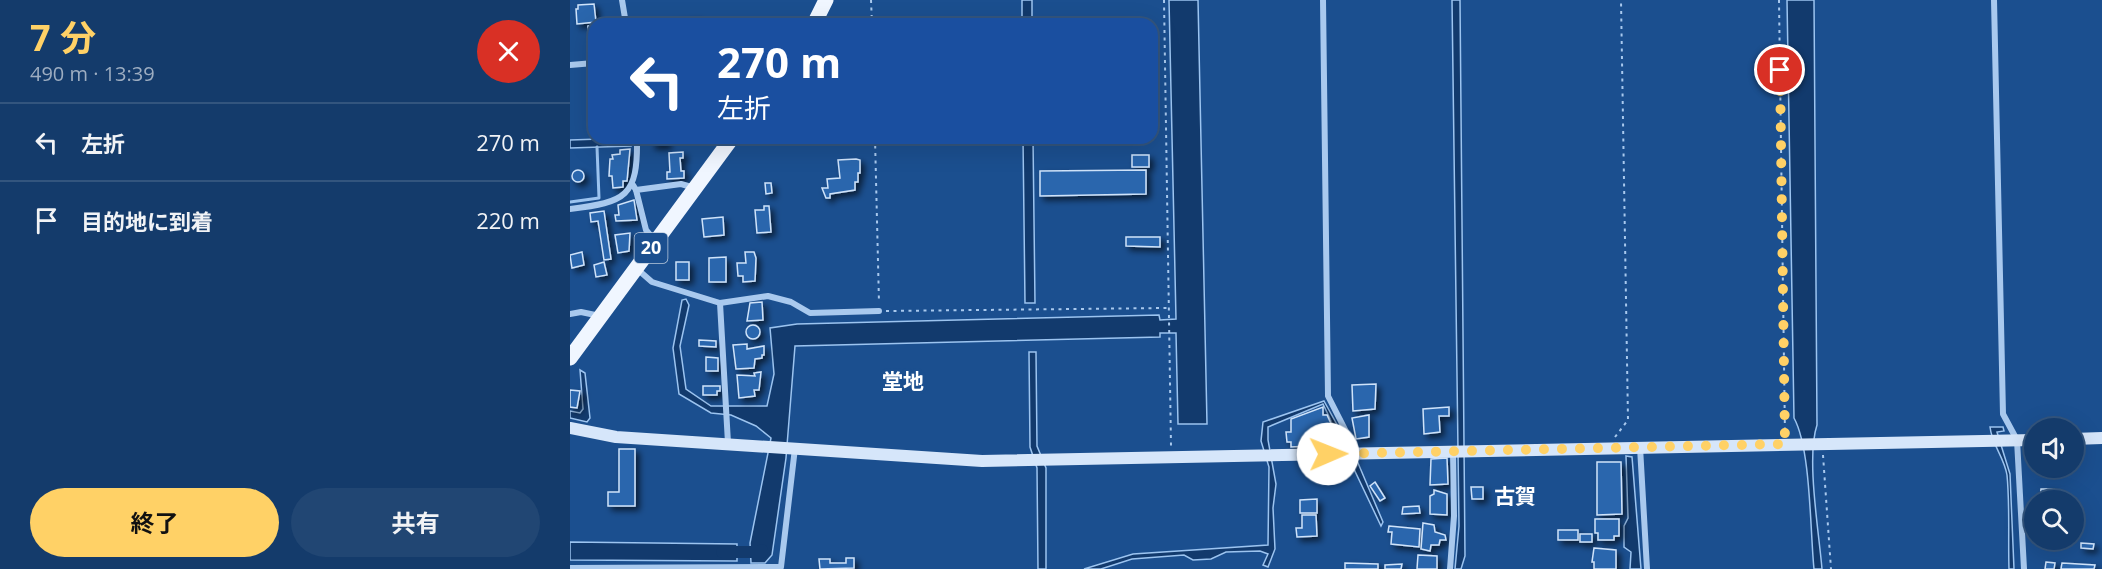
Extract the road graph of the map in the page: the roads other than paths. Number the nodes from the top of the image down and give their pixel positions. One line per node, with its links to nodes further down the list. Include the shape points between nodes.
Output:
1 (622, 0): 5 (street)
2 (826, 0): 6 (main road)
3 (1323, 0): 30 (street, via 1328,396)
4 (1994, 0): 24 (street, via 2002,414)
5 (625, 18)
6 (817, 18)
7 (588, 64): 8 (street)
8 (570, 65)
9 (637, 144): 11 (street)
10 (728, 144): 12 (main road, 20)
11 (634, 188): 12 (street, via 681,184); 13 (street, via 607,205); 14 (street, via 646,230)
12 (695, 188): 14 (main road, 20)
13 (570, 209)
14 (656, 242): 15 (main road, 20)
15 (636, 268): 16 (street, via 652,282); 19 (main road, 20)
16 (720, 303): 17 (street, via 768,296 791,302 810,313); 26 (street)
17 (879, 311)
18 (570, 314): 19 (street)
19 (601, 316): 20 (main road, 20)
20 (570, 358)
21 (570, 428): 26 (street, via 616,437)
22 (2102, 438): 23 (street)
23 (2084, 439)
24 (2011, 440): 25 (street); 27 (street); 34 (street)
25 (2024, 440)
26 (728, 443): 28 (street)
27 (1640, 447): 29 (street); 33 (street)
28 (792, 448): 30 (street, via 982,461); 31 (street, via 782,567)
29 (1460, 451): 30 (street); 32 (street)
30 (1352, 453)
31 (570, 568)
32 (1450, 569)
33 (1647, 569)
34 (2024, 569)

